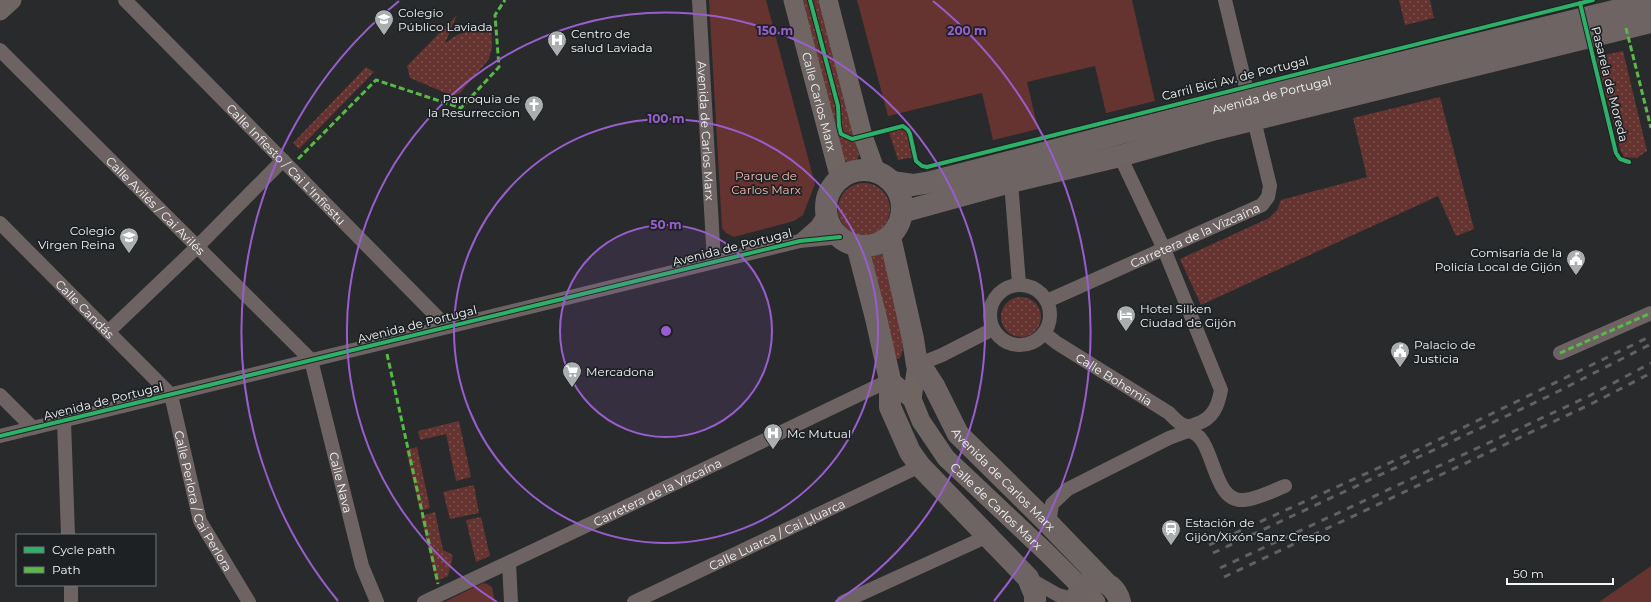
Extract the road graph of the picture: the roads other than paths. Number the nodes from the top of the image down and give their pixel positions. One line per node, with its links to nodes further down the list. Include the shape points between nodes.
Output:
1 (12, 0): 8 (main road)
2 (125, 0): 14 (street, Calle Infiesto / Cai L'Infiestu)
3 (699, 0): 26 (street, Avenida de Carlos Marx)
4 (793, 0): 16 (main road, Calle Carlos Marx)
5 (828, 0): 15 (main road, via 863,136)
6 (1225, 0): 12 (street, Carretera de la Vizcaína)
7 (1651, 2): 9 (main road, Avenida de Portugal)
8 (0, 12)
9 (1622, 13): 10 (main road, Avenida de Portugal); 12 (main road, Avenida de Portugal)
10 (1651, 22)
11 (0, 50): 24 (street, Calle Avilés / Cai Avilés)
12 (1251, 111): 13 (main road, Avenida de Portugal); 15 (main road, Avenida de Portugal, via 931,182 913,185); 25 (street, Carretera de la Vizcaína, via 1270,186 1268,197 1262,205)
13 (1120, 156): 17 (main road, Avenida de Portugal); 25 (street)
14 (283, 160): 24 (street); 30 (street, Calle Infiesto / Cai L'Infiestu)
15 (884, 177): 16 (main road, via 865,170); 19 (main road, via 898,191)
16 (840, 179): 18 (main road, via 832,189)
17 (1011, 182): 19 (main road, Avenida de Portugal); 27 (street)
18 (826, 211): 22 (street, Avenida de Portugal, via 817,226); 23 (main road, via 831,227)
19 (902, 212): 21 (main road, via 899,225)
20 (0, 223): 32 (street, Calle Candás)
21 (890, 237): 23 (main road, via 872,246); 36 (main road)
22 (800, 241): 23 (street, Avenida de Portugal); 26 (street, Avenida de Portugal)
23 (848, 241): 37 (main road, via 876,318)
24 (197, 247): 32 (street); 35 (street, Calle Avilés / Cai Avilés)
25 (1164, 249): 28 (street, Carretera de la Vizcaína); 44 (street, via 1221,390 1218,404 1210,417)
26 (714, 262): 30 (street, Avenida de Portugal)
27 (1019, 284): 28 (street, via 1032,286 1040,291); 31 (street, via 1007,287 998,293 992,302 990,320)
28 (1047, 301): 33 (street, via 1051,313)
29 (1651, 313): 34 (street)
30 (448, 327): 35 (street, Avenida de Portugal)
31 (993, 329): 33 (street, via 1005,341 1014,345 1035,342); 36 (street, via 942,355)
32 (108, 332): 38 (street, Calle Candás)
33 (1044, 333): 41 (street, Calle Bohemia)
34 (1560, 353)
35 (311, 360): 38 (street, Avenida de Portugal); 58 (street, Calle Nava, via 362,566)
36 (917, 364): 40 (main road); 49 (main road, Avenida de Carlos Marx, via 934,386 958,434)
37 (890, 380): 40 (main road, Calle de Carlos Marx); 47 (main road, via 890,407 910,452); 52 (street, Carretera de la Vizcaína)
38 (171, 394): 42 (street, Avenida de Portugal); 57 (street, Calle Perlora / Cai Perlora, via 200,521)
39 (0, 395): 43 (street)
40 (912, 399): 55 (main road, Calle de Carlos Marx, via 921,421 946,458 1047,553)
41 (1169, 413): 44 (street, Calle Bohemia); 46 (street, via 1174,428)
42 (64, 421): 43 (street, Avenida de Portugal); 50 (street)
43 (33, 428): 45 (street, Avenida de Portugal)
44 (1193, 428): 46 (street); 48 (street, Calle Bohemia, via 1203,443 1224,491 1231,497 1250,499)
45 (0, 436)
46 (1169, 438): 49 (street, via 1068,489 1052,504)
47 (920, 466): 51 (main road); 61 (street, Calle Luarca / Cai Ḷḷuarca)
48 (1285, 486)
49 (1049, 524): 55 (main road, Avenida de Carlos Marx)
50 (68, 534)
51 (988, 536): 53 (main road); 62 (street)
52 (509, 564): 59 (street, Carretera de la Vizcaína); 60 (street)
53 (1028, 578): 55 (street, via 1058,595); 63 (main road)
54 (70, 586): 56 (street)
55 (1088, 597): 64 (main road, Avenida de Carlos Marx, via 1112,586 1118,593)
56 (71, 602)
57 (249, 602)
58 (377, 602)
59 (424, 602)
60 (511, 602)
61 (634, 602)
62 (843, 602)
63 (1035, 602)
64 (1120, 602)

